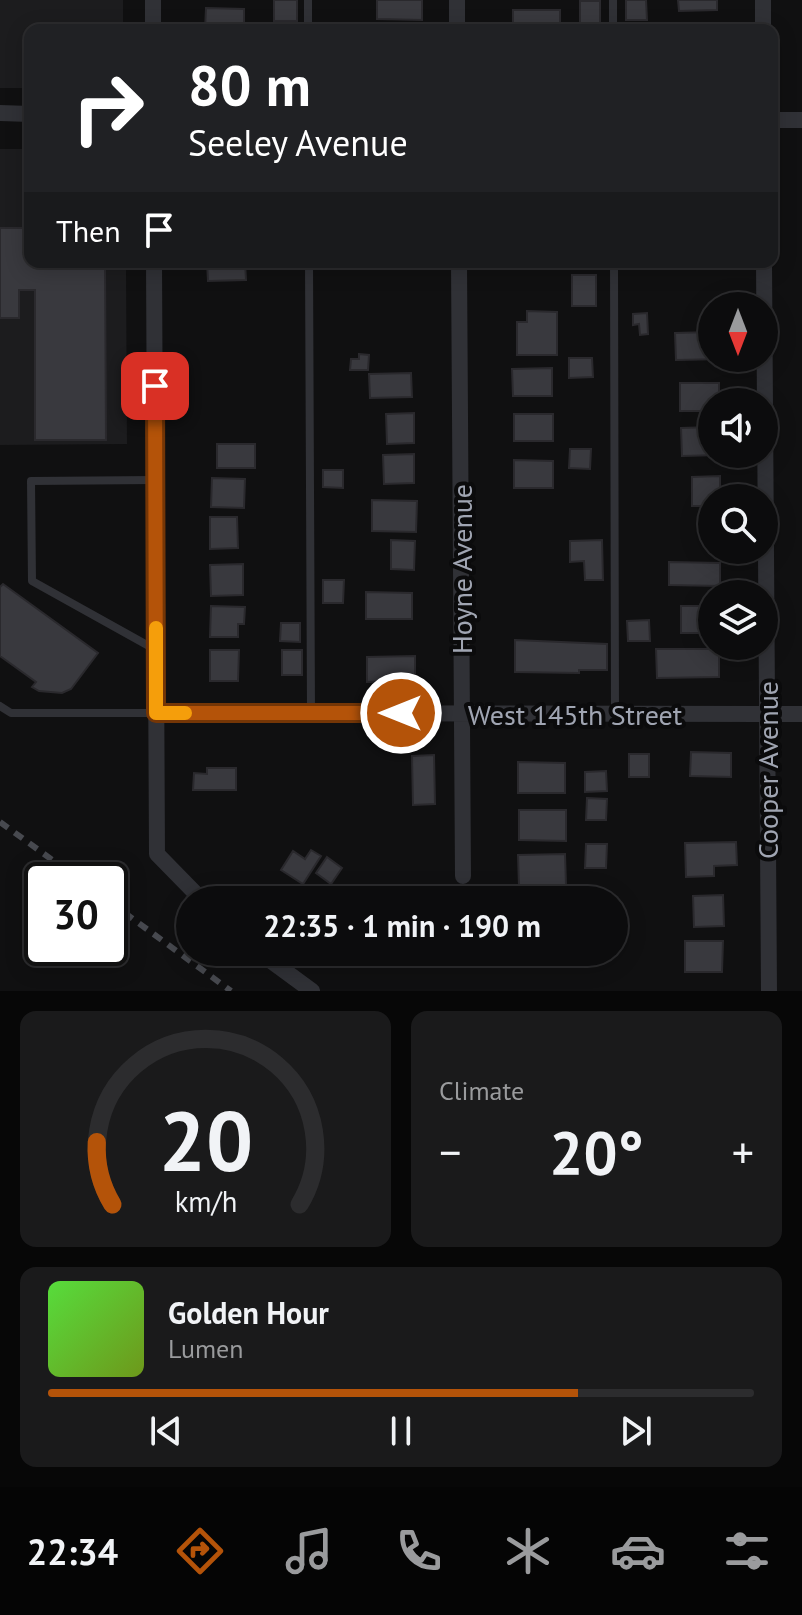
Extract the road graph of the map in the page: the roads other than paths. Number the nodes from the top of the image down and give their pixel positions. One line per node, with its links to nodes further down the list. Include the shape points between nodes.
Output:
1 (153, 0): 6 (street)
2 (308, 0): 7 (lane)
3 (457, 0): 8 (street)
4 (613, 0): 9 (lane)
5 (763, 0): 10 (street)
6 (153, 24)
7 (308, 24)
8 (457, 24)
9 (613, 24)
10 (763, 24)
11 (0, 113): 12 (street)
12 (24, 114)
13 (778, 120): 14 (street)
14 (802, 120)
15 (154, 268): 20 (street)
16 (309, 268): 24 (lane)
17 (459, 268): 25 (street, Hoyne Avenue)
18 (614, 268): 26 (lane)
19 (764, 268): 27 (street, Cooper Avenue)
20 (155, 480): 21 (street); 21 (lane, via 31,481 31,538 32,581)
21 (156, 650): 23 (street)
22 (0, 706): 23 (lane, via 11,713)
23 (156, 713): 24 (street, West 145th Street); 30 (street, via 157,854)
24 (311, 713): 25 (street, West 145th Street)
25 (462, 713): 26 (street, West 145th Street); 29 (street, Hoyne Avenue)
26 (615, 713): 27 (street, West 145th Street)
27 (767, 714): 28 (street, West 145th Street); 33 (street, Cooper Avenue)
28 (802, 714)
29 (463, 876)
30 (188, 886)
31 (278, 966): 32 (street)
32 (312, 991)
33 (769, 991)

